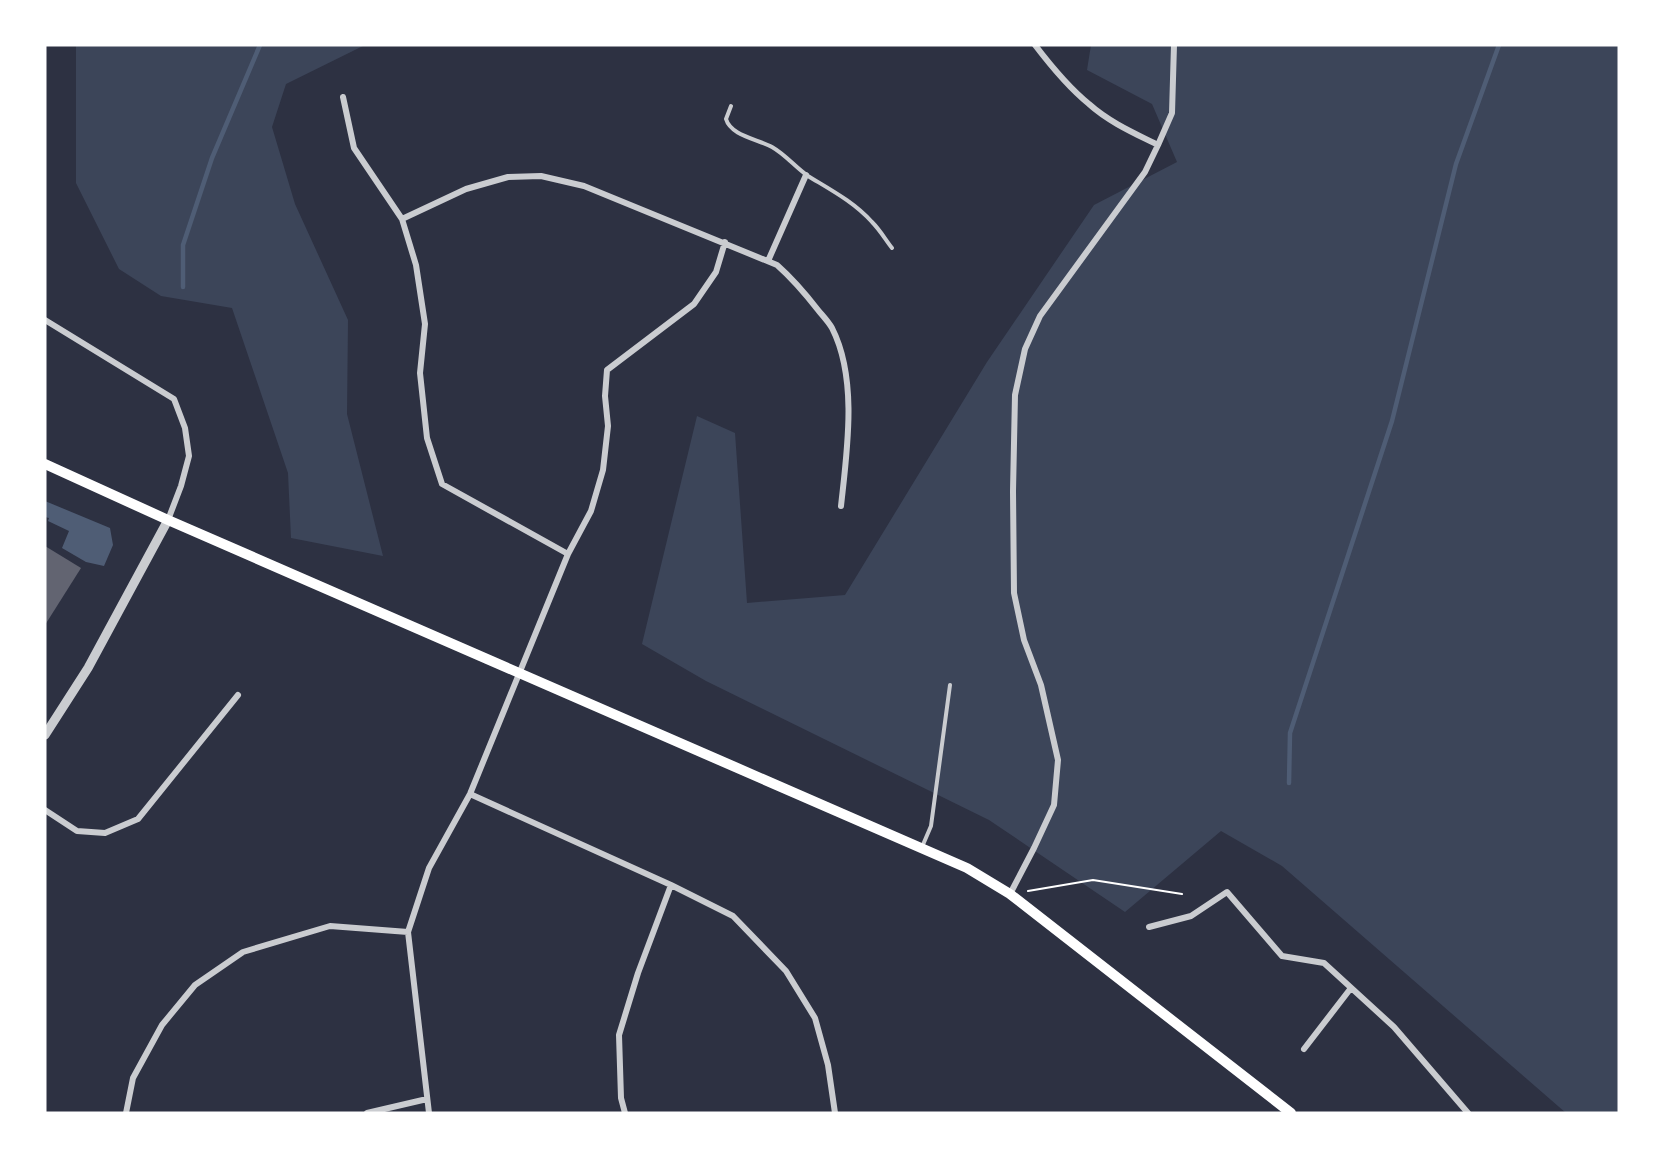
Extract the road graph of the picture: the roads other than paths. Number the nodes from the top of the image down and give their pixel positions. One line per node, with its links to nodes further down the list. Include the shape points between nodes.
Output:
1 (1035, 45): 5 (street, via 1054,71 1089,105 1119,126)
2 (1174, 45): 5 (street, via 1172,113)
3 (343, 97): 7 (street, via 354,148)
4 (731, 106): 6 (lane, via 726,119 732,129 786,155)
5 (1158, 145): 24 (street, via 1144,172 1040,316 1026,349 1015,395 1014,593 1058,760 1054,805)
6 (806, 175): 9 (lane, via 857,207); 10 (street)
7 (402, 219): 8 (street, via 466,189 508,177 541,176 584,186); 15 (street, via 416,265 425,324 420,373 427,438 442,484)
8 (725, 242): 10 (street); 15 (street, via 716,272 694,304 607,370 608,426 603,470 591,511)
9 (892, 248)
10 (768, 261): 13 (street, via 800,285 831,327 842,354 847,446)
11 (45, 320): 14 (street, via 174,399 185,428 189,456)
12 (45, 464): 14 (main road)
13 (841, 506)
14 (168, 520): 16 (main road); 19 (street, via 88,668)
15 (568, 554): 16 (street)
16 (520, 673): 20 (street); 22 (main road)
17 (950, 685): 22 (lane, via 931,826)
18 (238, 695): 21 (street, via 138,819 105,833 77,831)
19 (45, 735)
20 (470, 794): 23 (street); 26 (street, via 429,868)
21 (45, 810)
22 (921, 848): 24 (main road, via 967,868)
23 (670, 885): 33 (street, via 619,1035); 34 (street, via 733,916 786,971 815,1018 828,1065)
24 (1010, 894): 35 (main road)
25 (1149, 927): 27 (street, via 1191,916 1227,892 1281,956 1324,963)
26 (408, 932): 29 (street); 30 (street, via 330,927 243,952 195,985 162,1025 133,1078)
27 (1351, 988): 28 (street); 36 (street, via 1394,1027)
28 (1304, 1049)
29 (427, 1099): 31 (street); 32 (street)
30 (126, 1113)
31 (367, 1113)
32 (429, 1113)
33 (625, 1113)
34 (835, 1113)
35 (1292, 1113)
36 (1468, 1113)

